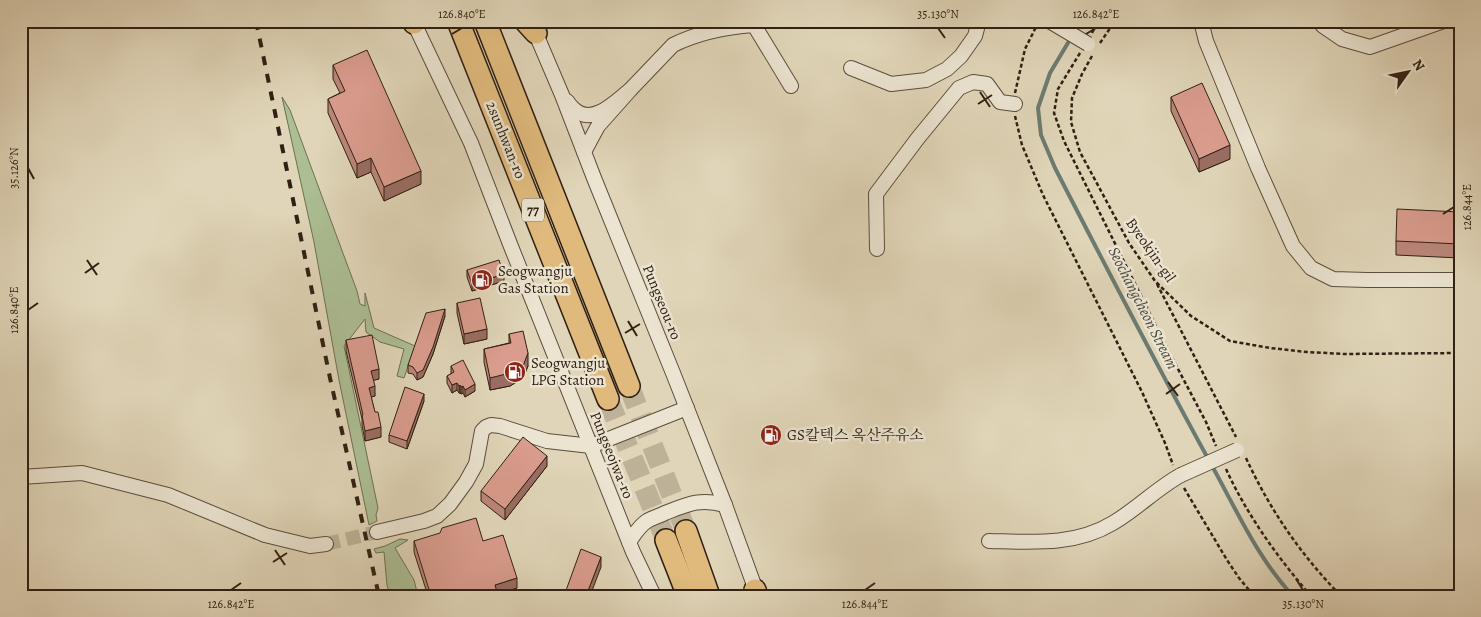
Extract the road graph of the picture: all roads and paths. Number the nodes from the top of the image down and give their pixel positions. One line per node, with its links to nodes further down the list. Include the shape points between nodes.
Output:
1 (458, 21): 25 (highway, 2sunhwan-ro / 77)
2 (485, 21): 24 (highway, 2sunhwan-ro / 77)
3 (980, 21): 15 (street, via 975,36 961,56 947,69 926,80 890,84)
4 (1039, 21): 19 (path, via 1025,49)
5 (1051, 21): 14 (street, bridge)
6 (1098, 21): 14 (path)
7 (1115, 21): 14 (path, Byeokjin-gil)
8 (1201, 21): 22 (street, via 1206,41 1258,168 1293,246 1311,268 1333,279)
9 (1319, 21): 10 (street, via 1342,39 1370,47)
10 (1444, 21)
11 (413, 22): 27 (street, Pungseojwa-ro, via 471,143)
12 (739, 24): 16 (street, via 754,25); 17 (street, via 673,45)
13 (531, 25): 18 (street, Pungseou-ro)
14 (1089, 44): 23 (path, Byeokjin-gil, via 1072,98 1071,122 1080,152 1129,243 1155,281 1190,316 1230,341 1270,348 1345,354); 28 (path, via 1058,89 1054,113 1064,141)
15 (851, 68)
16 (791, 86)
17 (630, 90): 18 (street, via 606,109 588,115 574,110); 20 (street, via 598,126)
18 (562, 94): 20 (street, Pungseou-ro)
19 (1015, 104): 21 (street, via 1000,102 987,84 973,82 959,88 876,194); 31 (path, via 1015,119 1022,145 1043,195 1142,392)
20 (584, 152): 26 (street, Pungseou-ro)
21 (877, 249)
22 (1460, 280)
23 (1460, 353)
24 (630, 386)
25 (608, 399)
26 (687, 408): 27 (street); 33 (street, Pungseou-ro)
27 (591, 446): 35 (street, via 547,440 500,426 486,427 482,431 476,464 450,504 424,522); 38 (street, Pungseojwa-ro)
28 (1218, 449)
29 (1239, 449): 31 (street, bridge)
30 (1225, 467): 45 (path, via 1268,541)
31 (1179, 476): 37 (street, via 1113,523 1091,533 1051,542); 44 (path, via 1227,560)
32 (21, 477): 39 (street, via 82,472 168,495 265,535 310,546)
33 (725, 505): 38 (street, via 699,501 690,503 647,521); 40 (street, Pungseou-ro)
34 (686, 530): 43 (highway)
35 (377, 532)
36 (666, 540): 42 (highway)
37 (989, 541)
38 (629, 542): 41 (street, Pungseojwa-ro)
39 (326, 544)
40 (757, 594)
41 (654, 596)
42 (688, 596)
43 (709, 596)
44 (1254, 596)
45 (1310, 596)

